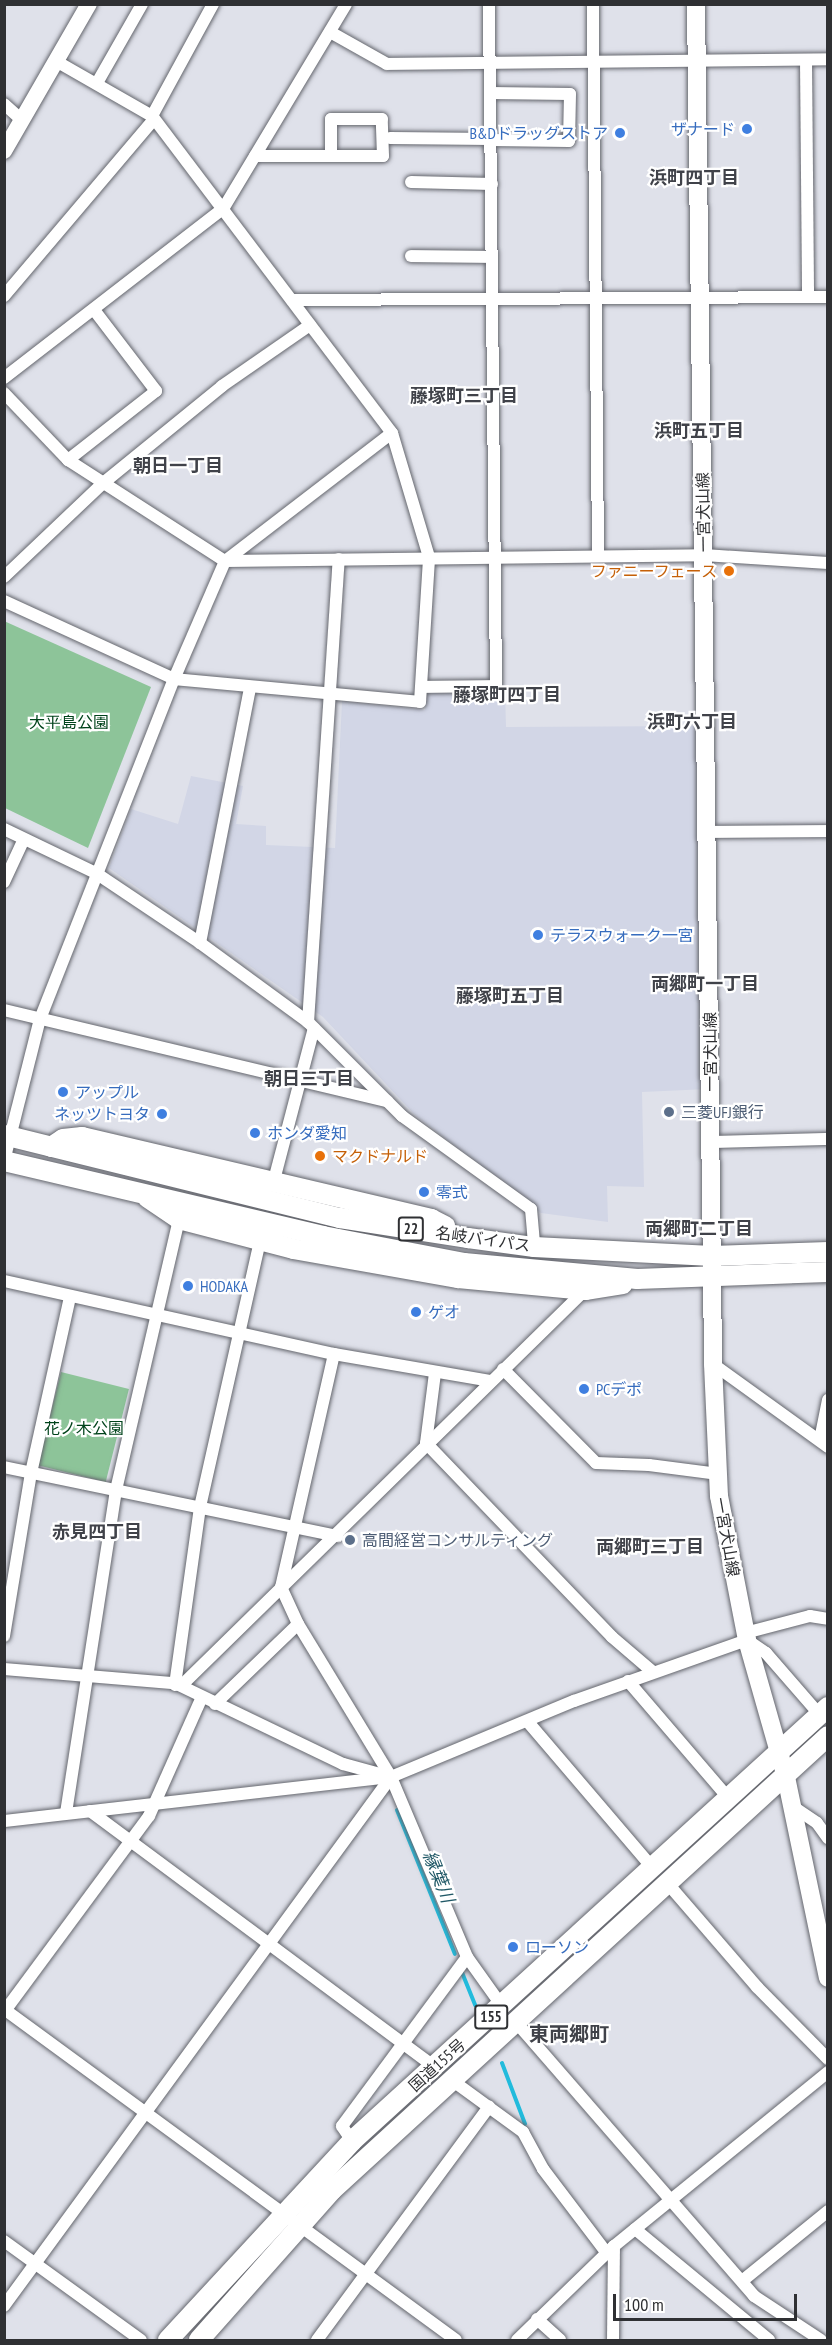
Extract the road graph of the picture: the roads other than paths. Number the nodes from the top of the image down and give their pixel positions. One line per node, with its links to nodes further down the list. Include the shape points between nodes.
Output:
1 (89, 4): 11 (main road)
2 (142, 4): 15 (street)
3 (213, 4): 18 (street)
4 (346, 4): 8 (street)
5 (489, 4): 14 (street)
6 (593, 4): 13 (street)
7 (696, 4): 12 (main road, 一宮犬山線)
8 (330, 32): 14 (street, via 387,64); 23 (street)
9 (828, 59): 10 (street)
10 (806, 60): 12 (street); 31 (street)
11 (56, 61): 15 (street); 19 (main road)
12 (698, 61): 13 (street); 35 (main road, 一宮犬山線)
13 (591, 62): 14 (street); 33 (street)
14 (489, 64): 16 (street)
15 (98, 83): 18 (street)
16 (490, 93): 21 (street); 21 (street, via 570,93 569,141)
17 (4, 104): 19 (street)
18 (153, 117): 27 (street); 30 (street)
19 (23, 121): 22 (main road)
20 (390, 138): 21 (street)
21 (491, 139): 26 (street)
22 (4, 151)
23 (255, 156): 24 (street); 27 (street)
24 (331, 156): 24 (street, via 383,156 382,119 331,119)
25 (411, 182): 26 (street)
26 (492, 184): 29 (street)
27 (223, 209): 36 (street); 37 (street)
28 (411, 256): 29 (street)
29 (492, 256): 34 (street)
30 (4, 296)
31 (808, 297): 32 (street); 35 (street)
32 (828, 297)
33 (594, 298): 34 (street); 35 (street); 44 (street)
34 (492, 299): 36 (street); 47 (street)
35 (701, 299): 45 (main road, 一宮犬山線)
36 (292, 300): 38 (street)
37 (94, 310): 39 (street); 42 (street, via 156,391)
38 (310, 325): 41 (street); 43 (street, via 222,386)
39 (4, 378)
40 (4, 393): 42 (street)
41 (392, 433): 46 (street); 49 (street)
42 (68, 460): 43 (street)
43 (102, 484): 49 (street); 51 (street)
44 (598, 555): 45 (street); 47 (street)
45 (704, 555): 50 (street); 59 (main road, 一宮犬山線)
46 (429, 557): 47 (street); 48 (street); 55 (street)
47 (495, 557): 55 (street, via 496,686)
48 (339, 559): 49 (street); 56 (street)
49 (225, 561): 53 (street)
50 (828, 563)
51 (4, 577)
52 (4, 601): 53 (street)
53 (174, 679): 54 (street); 61 (street)
54 (250, 687): 56 (street); 63 (street)
55 (422, 687): 56 (street, via 420,702)
56 (330, 695): 66 (street)
57 (4, 829): 60 (street)
58 (828, 831): 59 (street)
59 (707, 832): 71 (main road, 一宮犬山線)
60 (24, 838): 61 (street); 62 (street)
61 (96, 873): 63 (street); 65 (street)
62 (4, 882)
63 (200, 942): 66 (street)
64 (4, 1010): 65 (street)
65 (40, 1019): 67 (street); 69 (street)
66 (311, 1025): 67 (street); 68 (street)
67 (300, 1083): 68 (street); 75 (street)
68 (388, 1101): 82 (street, via 402,1116 531,1209)
69 (7, 1136): 72 (highway, 名岐バイパス / 22); 73 (street)
70 (828, 1139): 71 (street)
71 (710, 1142): 85 (main road, 一宮犬山線)
72 (51, 1147): 74 (highway, 22, via 63,1139 82,1137); 76 (highway, 名岐バイパス / 22)
73 (4, 1161): 77 (highway, 名岐バイパス / 22)
74 (242, 1177): 75 (highway, 22); 76 (highway)
75 (273, 1184): 80 (highway, 22, via 430,1219)
76 (207, 1187): 80 (highway, 名岐バイパス / 22, via 340,1218)
77 (139, 1191): 78 (highway, 22); 79 (highway, 名岐バイパス / 22)
78 (179, 1219): 81 (highway, 22); 92 (street)
79 (323, 1236): 84 (highway); 88 (highway, 名岐バイパス / 22, via 464,1263)
80 (468, 1238): 82 (highway, 名岐バイパス / 22)
81 (260, 1240): 84 (highway, 22); 93 (street)
82 (534, 1247): 85 (highway, 名岐バイパス / 22)
83 (825, 1249): 85 (highway, 名岐バイパス / 22)
84 (292, 1250): 90 (highway, 22, via 458,1278)
85 (712, 1257): 87 (main road, 一宮犬山線)
86 (828, 1272): 87 (highway, 名岐バイパス / 22)
87 (712, 1278): 88 (highway, 名岐バイパス / 22); 95 (main road, 一宮犬山線)
88 (637, 1280): 90 (highway, 22, via 606,1290)
89 (4, 1281): 91 (street)
90 (585, 1290): 96 (street)
91 (69, 1297): 92 (street); 103 (street)
92 (157, 1316): 93 (street); 105 (street)
93 (240, 1334): 94 (street); 106 (street)
94 (334, 1354): 97 (street); 107 (street)
95 (713, 1364): 101 (street); 104 (main road, 一宮犬山線)
96 (503, 1369): 98 (street); 104 (street, via 596,1463)
97 (435, 1373): 98 (street); 100 (street)
98 (490, 1381): 100 (street)
99 (828, 1400): 101 (street)
100 (426, 1443): 108 (street); 115 (street, via 612,1637)
101 (824, 1443)
102 (4, 1467): 103 (street)
103 (31, 1473): 105 (street); 112 (street)
104 (718, 1473): 113 (main road, 一宮犬山線)
105 (116, 1490): 106 (street); 116 (street)
106 (200, 1507): 107 (street); 118 (street)
107 (293, 1527): 108 (street); 109 (street)
108 (338, 1536): 109 (street)
109 (281, 1587): 111 (street); 118 (street, via 183,1684)
110 (828, 1619): 113 (street, via 810,1616)
111 (298, 1624): 120 (street); 125 (street)
112 (4, 1636)
113 (746, 1637): 115 (street); 121 (street); 124 (main road, 一宮犬山線)
114 (4, 1669): 116 (street)
115 (653, 1672): 117 (street)
116 (86, 1676): 118 (street); 131 (street)
117 (628, 1681): 122 (street); 127 (street)
118 (176, 1685): 119 (street)
119 (202, 1697): 120 (street); 128 (street)
120 (215, 1704): 125 (street, via 343,1764)
121 (823, 1711): 124 (highway, 国道155号 / 155)
122 (528, 1722): 125 (street); 135 (street)
123 (828, 1736): 126 (highway, 国道155号 / 155)
124 (779, 1750): 126 (main road, 一宮犬山線); 127 (highway, 国道155号 / 155)
125 (391, 1777): 128 (street); 137 (street); 138 (street)
126 (786, 1777): 129 (main road, 一宮犬山線); 136 (highway, 国道155号 / 155)
127 (730, 1800): 135 (highway, 国道155号 / 155)
128 (154, 1804): 130 (street); 134 (street)
129 (792, 1806): 133 (street, via 818,1823); 139 (main road, 一宮犬山線)
130 (90, 1811): 131 (street); 134 (street)
131 (66, 1814): 132 (street)
132 (4, 1821)
133 (828, 1838)
134 (130, 1841): 137 (street); 141 (street)
135 (652, 1867): 140 (highway, 国道155号 / 155)
136 (669, 1885): 142 (highway, 国道155号 / 155); 144 (street, via 757,1987)
137 (270, 1946): 143 (street); 149 (street)
138 (467, 1957): 140 (street); 143 (street)
139 (828, 1978)
140 (502, 2006): 145 (highway, 国道155号 / 155)
141 (5, 2010): 149 (street)
142 (516, 2022): 147 (highway, 国道155号 / 155); 151 (street)
143 (403, 2045): 145 (street); 150 (street, via 342,2126)
144 (828, 2059)
145 (435, 2067): 150 (highway, 国道155号 / 155)
146 (828, 2072): 151 (street)
147 (453, 2081): 148 (street); 154 (highway, 国道155号 / 155, via 332,2190)
148 (489, 2107): 157 (street, via 523,2132 543,2169); 159 (street)
149 (146, 2113): 152 (street); 158 (street)
150 (352, 2141): 152 (highway, 国道155号 / 155)
151 (670, 2201): 155 (street); 160 (street)
152 (284, 2211): 154 (street); 164 (highway, 国道155号 / 155)
153 (828, 2211): 160 (street, via 821,2212)
154 (302, 2224): 159 (street); 165 (highway, 国道155号 / 155)
155 (635, 2229): 157 (street); 171 (street, via 734,2315)
156 (4, 2241): 158 (street)
157 (610, 2249): 162 (street); 170 (street)
158 (36, 2264): 161 (street); 163 (street)
159 (367, 2273): 166 (street); 167 (street)
160 (742, 2281): 172 (street, via 754,2296)
161 (4, 2306)
162 (537, 2319): 168 (street); 169 (street)
163 (141, 2340)
164 (168, 2340)
165 (199, 2340)
166 (317, 2340)
167 (456, 2340)
168 (517, 2340)
169 (560, 2340)
170 (613, 2340)
171 (769, 2340)
172 (821, 2340)

